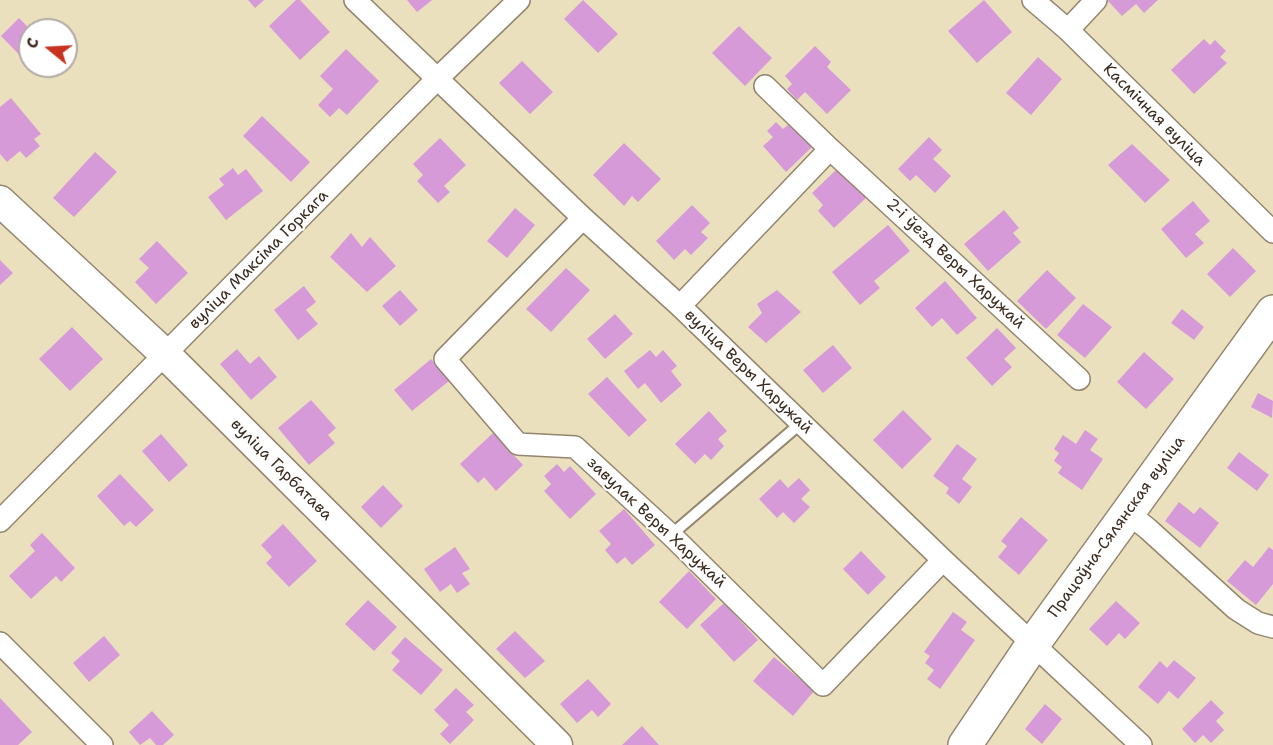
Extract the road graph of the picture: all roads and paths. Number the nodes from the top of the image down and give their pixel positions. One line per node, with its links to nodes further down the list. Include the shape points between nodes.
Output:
1 (355, 0): 6 (street, вуліца Веры Харужай)
2 (519, 0): 6 (street, вуліца Максіма Горкага)
3 (1034, 0): 5 (street, Касмічная вуліца)
4 (1096, 0): 5 (street)
5 (1068, 30): 11 (street, Касмічная вуліца)
6 (438, 78): 10 (street, вуліца Веры Харужай); 14 (street, вуліца Максіма Горкага)
7 (765, 86): 8 (street, 2-і ўезд Веры Харужай)
8 (830, 149): 12 (street); 15 (street, 2-і ўезд Веры Харужай)
9 (0, 201): 14 (main road, вуліца Гарбатава)
10 (583, 218): 12 (street, вуліца Веры Харужай); 19 (street, завулак Веры Харужай, via 445,359 518,444 575,447)
11 (1273, 232)
12 (680, 306): 16 (street, вуліца Веры Харужай)
13 (1273, 312): 17 (main road, Працоўна-Сялянская вуліца)
14 (166, 355): 18 (street, вуліца Максіма Горкага); 25 (main road, вуліца Гарбатава)
15 (1080, 379)
16 (801, 423): 19 (lane); 20 (street, вуліца Веры Харужай)
17 (1127, 512): 21 (street, via 1236,609); 23 (main road, Працоўна-Сялянская вуліца)
18 (0, 521)
19 (671, 535): 20 (street, завулак Веры Харужай, via 823,685)
20 (943, 560): 23 (street, вуліца Веры Харужай)
21 (1273, 627)
22 (0, 643): 24 (street)
23 (1033, 644): 26 (main road, Працоўна-Сялянская вуліца); 27 (street, вуліца Веры Харужай)
24 (102, 745)
25 (557, 745)
26 (965, 745)
27 (1141, 745)

